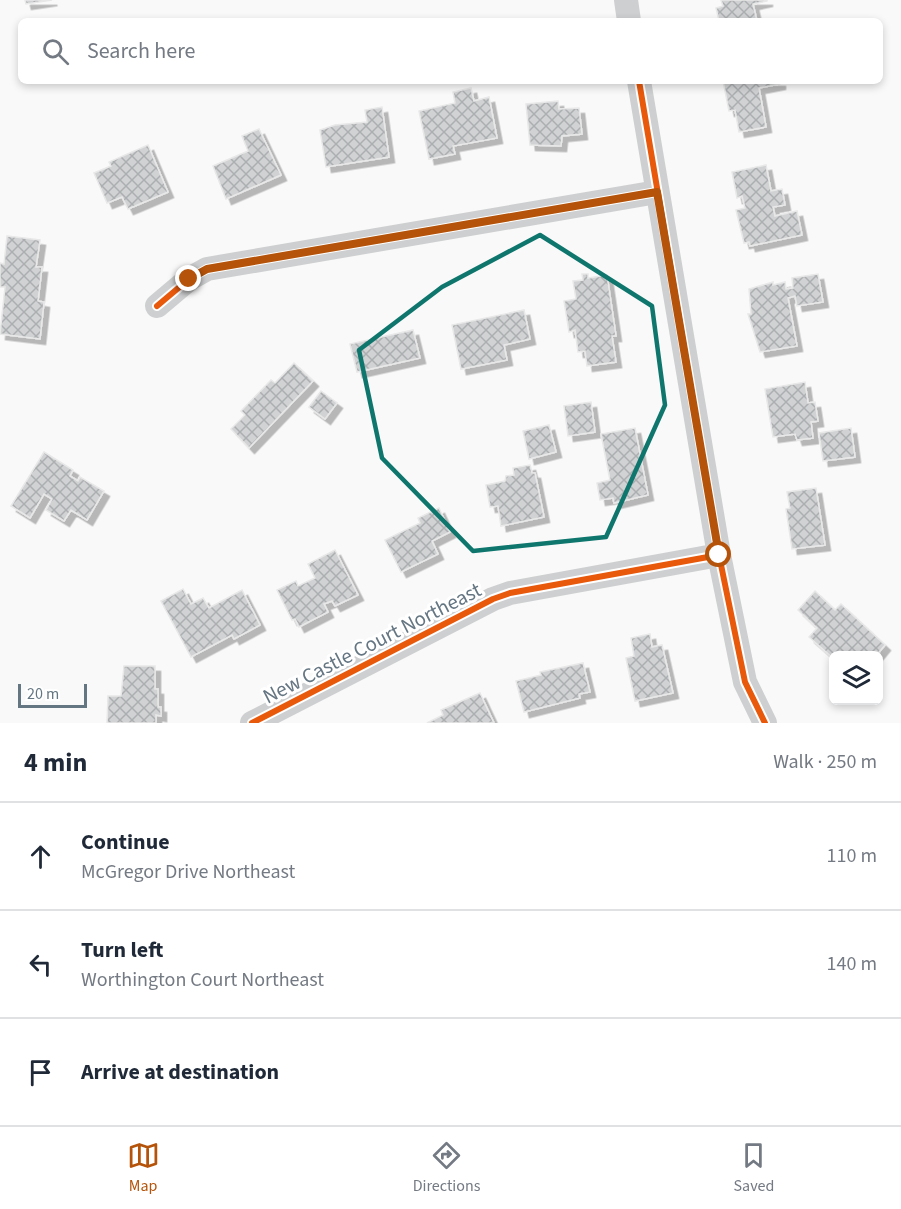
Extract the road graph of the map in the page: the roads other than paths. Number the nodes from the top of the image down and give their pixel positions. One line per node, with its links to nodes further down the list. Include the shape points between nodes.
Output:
1 (626, 0): 2 (street)
2 (629, 18)
3 (639, 84): 4 (street)
4 (657, 192): 5 (street, via 207,269); 6 (street)
5 (157, 306)
6 (719, 555): 7 (street, New Castle Court Northeast, via 493,599); 8 (street, via 744,682)
7 (252, 723)
8 (765, 723)

